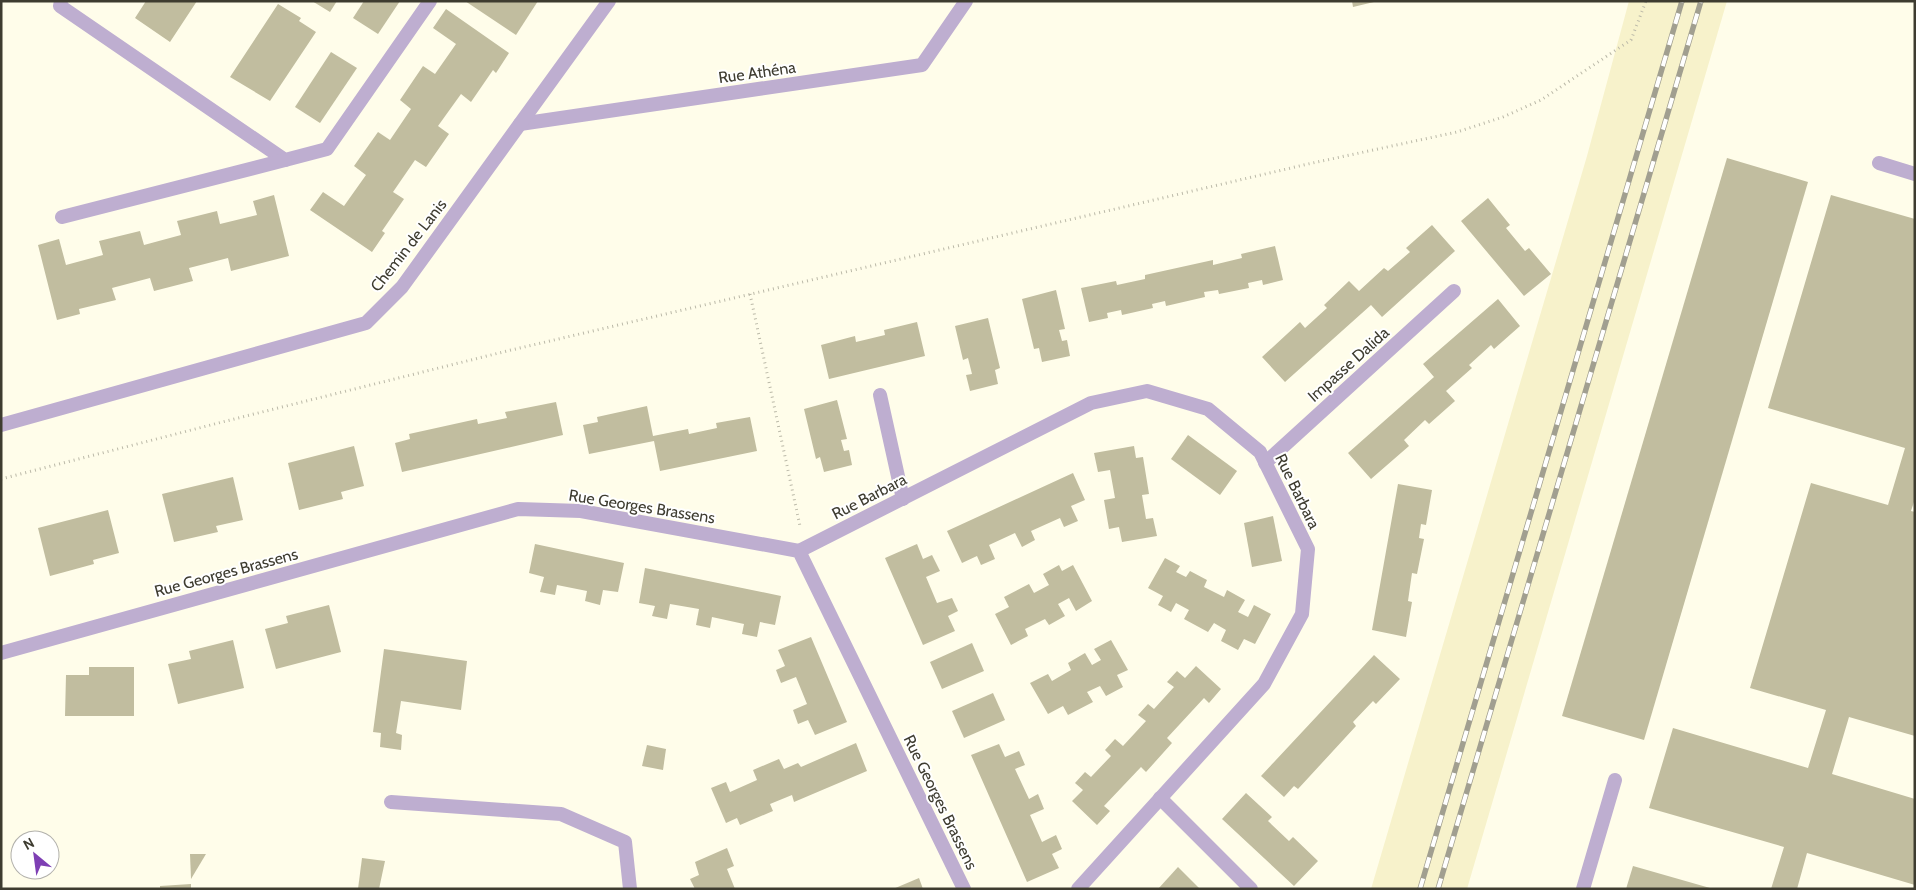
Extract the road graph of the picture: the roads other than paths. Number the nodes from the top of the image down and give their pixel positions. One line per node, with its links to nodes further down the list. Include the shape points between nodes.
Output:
1 (61, 1): 6 (street, via 60,6)
2 (430, 1): 6 (street, via 327,149)
3 (609, 1): 5 (street, Chemin de Lanis)
4 (966, 1): 5 (street, Rue Athéna, via 922,65)
5 (520, 124): 12 (street, Chemin de Lanis, via 402,287 366,323)
6 (285, 160): 9 (street)
7 (1879, 163): 8 (street)
8 (1915, 174)
9 (62, 217)
10 (1454, 291): 13 (street, Impasse Dalida)
11 (880, 395): 14 (street)
12 (1, 425)
13 (1265, 463): 14 (street, Rue Barbara, via 1260,452 1208,409 1147,391 1092,403); 18 (street, Rue Barbara, via 1308,549 1302,614 1264,684)
14 (903, 498): 15 (street, Rue Barbara)
15 (802, 550): 16 (street, Rue Georges Brassens, via 581,511 518,510); 21 (street, Rue Georges Brassens)
16 (1, 652)
17 (1615, 780): 24 (street)
18 (1160, 798): 22 (street, Rue Barbara); 23 (street)
19 (391, 802): 20 (street, via 561,814 625,842)
20 (630, 889)
21 (964, 889)
22 (1078, 889)
23 (1251, 889)
24 (1584, 889)

